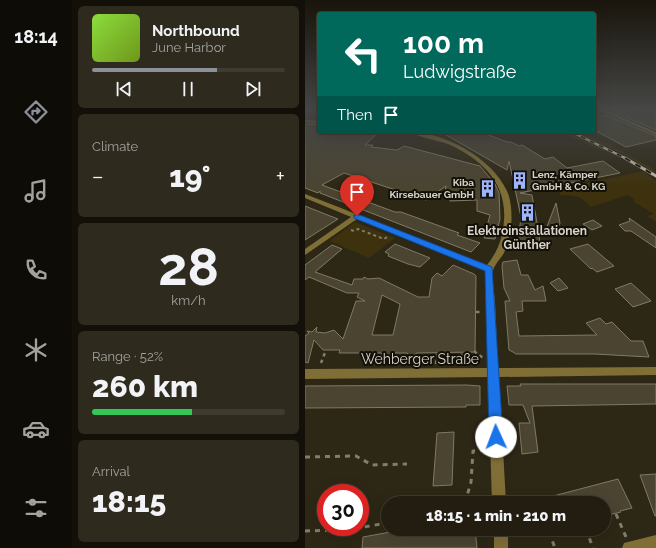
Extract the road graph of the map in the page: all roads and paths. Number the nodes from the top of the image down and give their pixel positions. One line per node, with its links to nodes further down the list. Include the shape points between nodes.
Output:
1 (422, 135): 7 (street, via 464,150 486,166 500,183 507,198 509,221 501,250)
2 (305, 196): 3 (street)
3 (357, 216): 6 (street); 7 (street)
4 (351, 230): 5 (path, via 358,229 384,239)
5 (389, 236)
6 (305, 253)
7 (489, 269): 9 (street)
8 (656, 371): 9 (street, Wehberger Straße)
9 (493, 373): 10 (street, Wehberger Straße); 11 (street)
10 (305, 374)
11 (497, 450): 14 (path, via 473,451 471,482); 15 (street)
12 (305, 457): 13 (path, via 356,456 372,465)
13 (407, 464)
14 (467, 496)
15 (499, 496)
16 (616, 514): 19 (path)
17 (381, 524): 18 (path, via 344,530)
18 (305, 531)
19 (624, 532)
20 (501, 536): 24 (street)
21 (550, 536): 25 (path)
22 (589, 536): 26 (path)
23 (656, 542): 27 (street)
24 (501, 548)
25 (555, 548)
26 (593, 548)
27 (629, 548)

